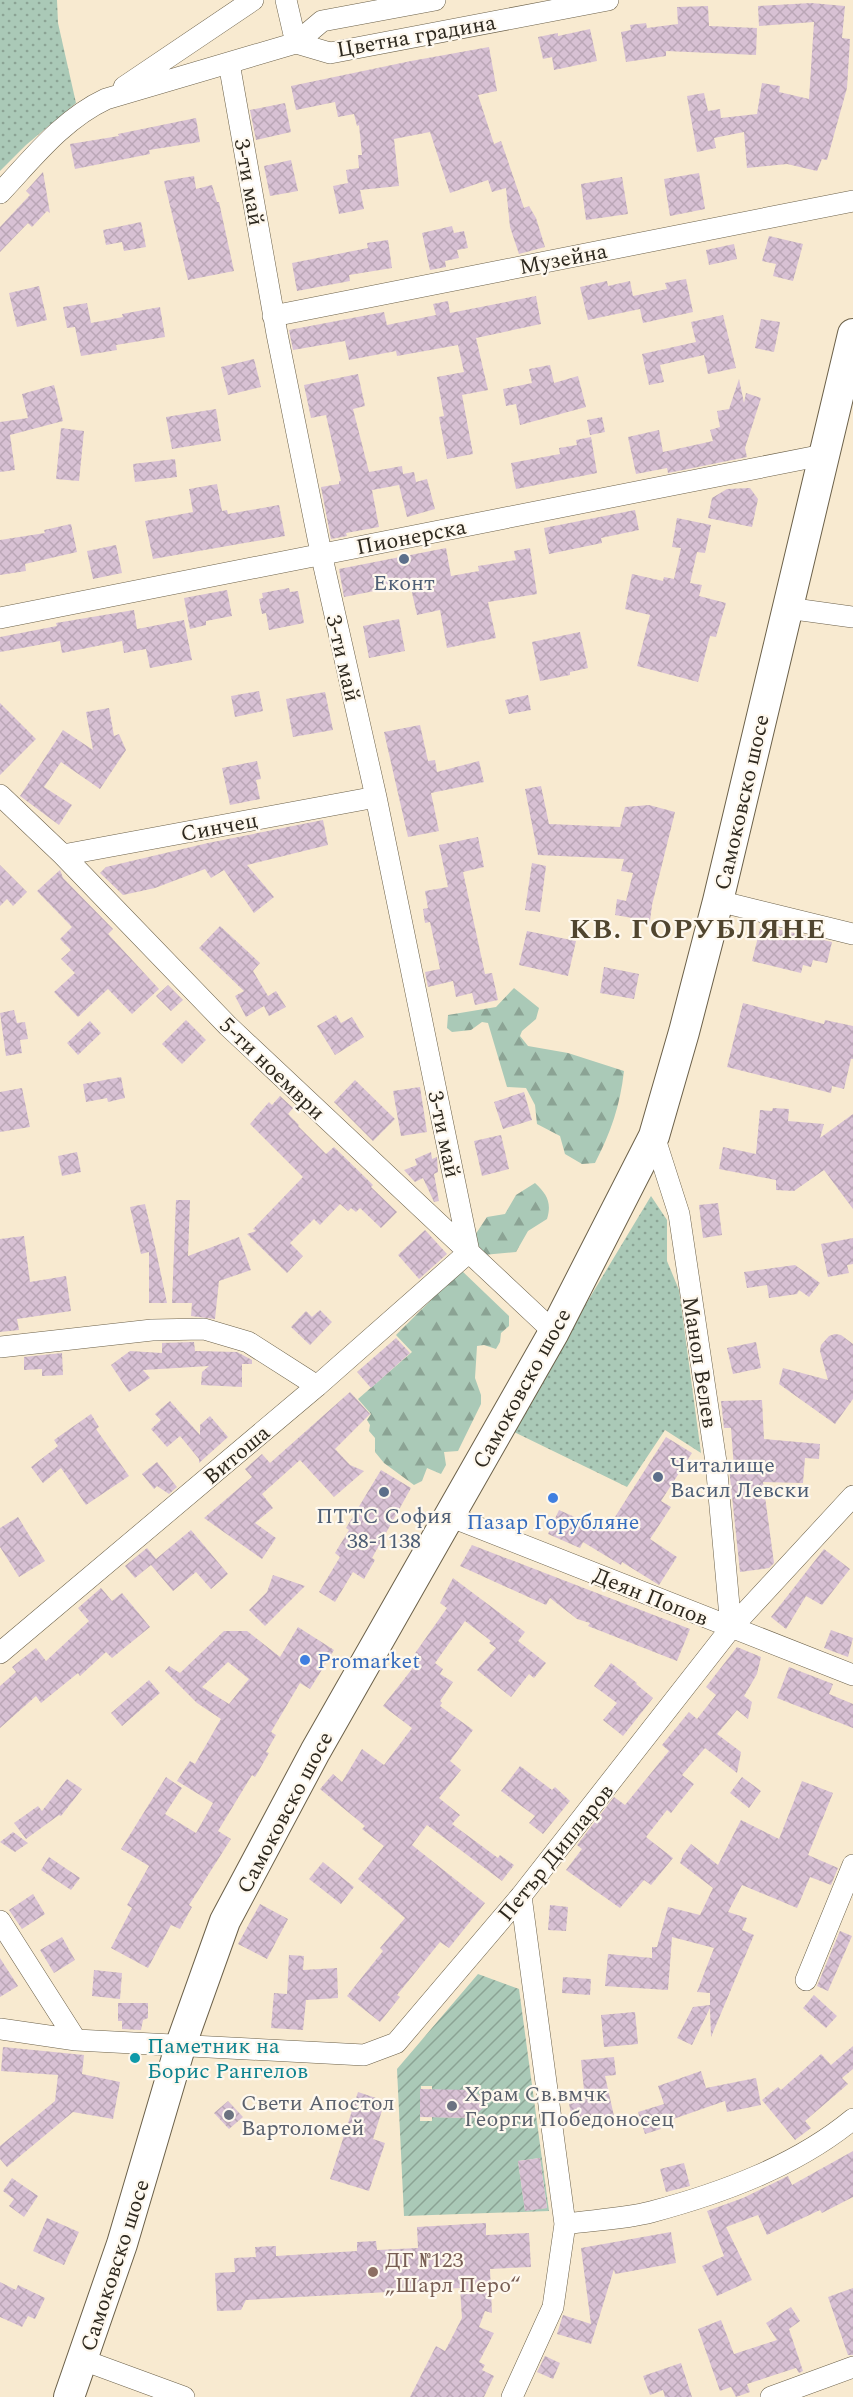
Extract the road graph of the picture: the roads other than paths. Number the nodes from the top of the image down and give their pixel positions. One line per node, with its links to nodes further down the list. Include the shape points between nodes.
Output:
1 (253, 0): 7 (street)
2 (286, 0): 5 (street)
3 (435, 0): 5 (street, Цветна градина, via 322,21)
4 (608, 0): 5 (street, Цветна градина, via 330,53)
5 (296, 43): 6 (street, Цветна градина)
6 (229, 63): 7 (street, Цветна градина); 10 (street, 3-ти май)
7 (97, 103): 8 (street, via 53,137)
8 (0, 193)
9 (853, 201): 10 (street, Музейна)
10 (273, 316): 13 (street, 3-ти май)
11 (853, 334): 12 (main road, Самоковско шосе)
12 (823, 455): 13 (street, Пионерска); 14 (main road, Самоковско шосе)
13 (321, 553): 16 (street, Пионерска); 18 (street, 3-ти май)
14 (787, 608): 15 (street); 20 (main road, Самоковско шосе)
15 (853, 617)
16 (0, 618)
17 (0, 795): 19 (street, 5-ти ноември)
18 (376, 797): 19 (street, Синчец); 23 (street, 3-ти май)
19 (63, 855): 23 (street, 5-ти ноември, via 228,1026)
20 (718, 901): 21 (street); 22 (main road, Самоковско шосе)
21 (853, 934)
22 (654, 1136): 24 (main road, Самоковско шосе); 29 (street, Манол Велев, via 679,1214 716,1462)
23 (469, 1252): 24 (street, 5-ти ноември); 26 (street, Витоша)
24 (554, 1332): 28 (main road, Самоковско шосе)
25 (0, 1347): 26 (street, via 152,1330 204,1329 248,1342)
26 (317, 1386): 30 (street, Витоша)
27 (853, 1496): 29 (street, Петър Дипларов)
28 (449, 1516): 29 (street, Деян Попов); 38 (main road, Самоковско шосе, via 315,1752 225,1921)
29 (731, 1628): 31 (street, Деян Попов); 33 (street, Петър Дипларов)
30 (1, 1651)
31 (853, 1675)
32 (853, 1865): 35 (street)
33 (521, 1896): 38 (street, Петър Дипларов, via 396,2043 364,2055); 40 (street)
34 (0, 1921): 37 (street)
35 (806, 1980)
36 (0, 2029): 37 (street, Петър Дипларов)
37 (76, 2040): 38 (street, Петър Дипларов)
38 (181, 2044): 41 (main road, Самоковско шосе)
39 (853, 2119): 40 (street, via 828,2140 746,2181 649,2212)
40 (565, 2224): 45 (street, via 553,2307)
41 (83, 2360): 43 (main road, Самоковско шосе); 44 (street)
42 (853, 2367): 46 (street)
43 (69, 2397)
44 (184, 2397)
45 (512, 2397)
46 (771, 2397)

